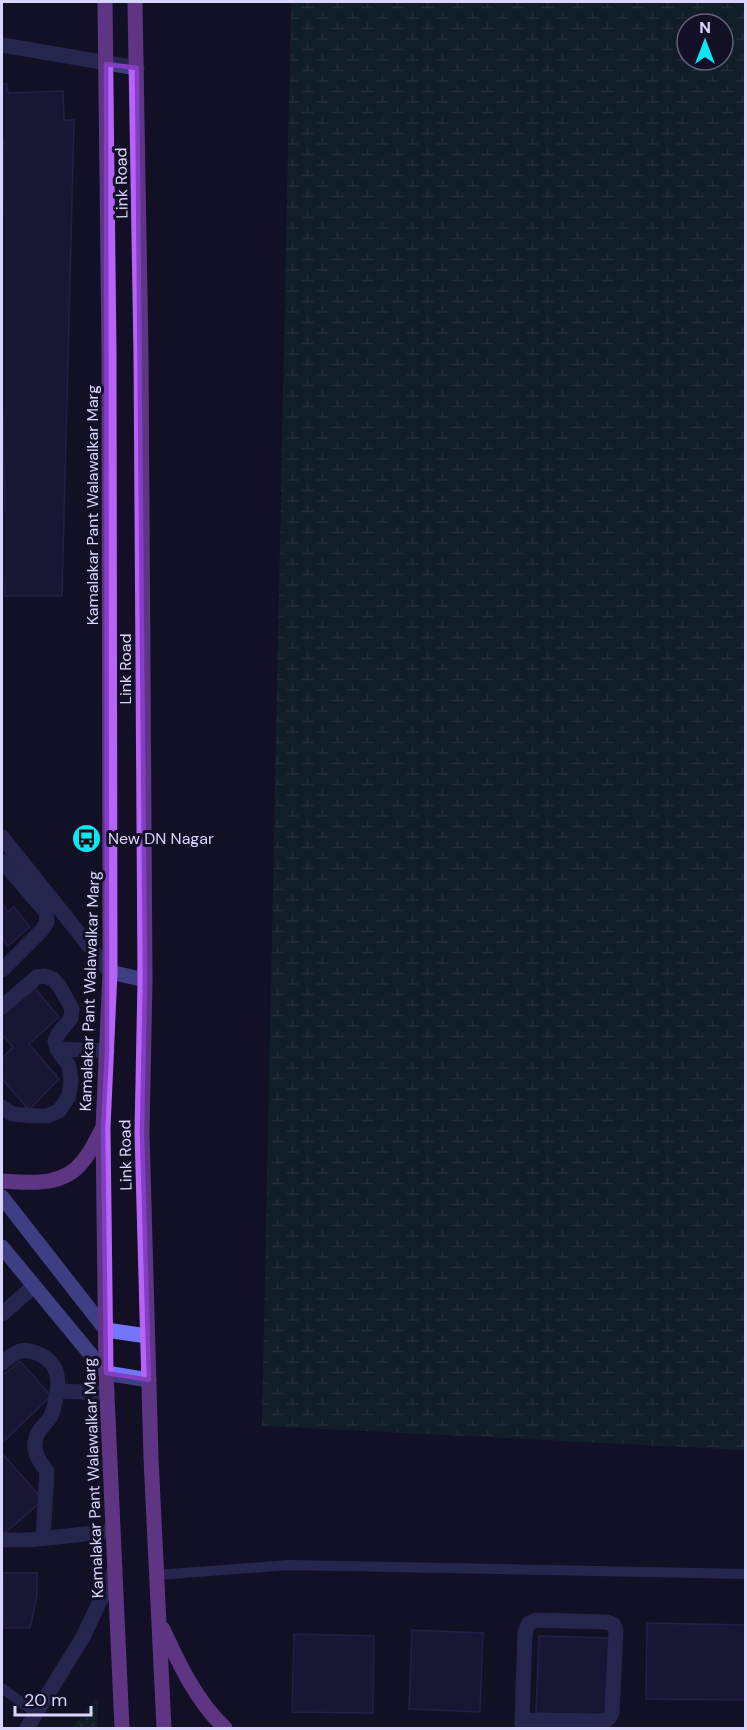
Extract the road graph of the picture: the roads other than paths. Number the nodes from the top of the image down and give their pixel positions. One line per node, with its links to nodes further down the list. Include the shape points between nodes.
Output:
1 (105, 2): 4 (main road, Kamalakar Pant Walawalkar Marg)
2 (135, 2): 5 (main road, Link Road)
3 (2, 45): 4 (street)
4 (106, 64): 5 (street); 9 (main road, Kamalakar Pant Walawalkar Marg)
5 (137, 68): 10 (main road, Link Road)
6 (2, 837): 9 (street)
7 (2, 861): 8 (street, via 46,912 48,922)
8 (2, 970)
9 (110, 972): 10 (street); 13 (main road, Kamalakar Pant Walawalkar Marg)
10 (145, 980): 22 (main road, Link Road, via 142,1133)
11 (2, 1007): 12 (street, via 37,977 53,979 72,1009 71,1018 55,1041)
12 (57, 1049): 13 (street); 14 (street, via 69,1066 71,1082 69,1096 59,1111 36,1116 12,1114)
13 (106, 1051): 15 (main road, Kamalakar Pant Walawalkar Marg)
14 (2, 1107)
15 (102, 1128): 16 (main road, via 83,1162 69,1176 39,1183); 21 (main road, Kamalakar Pant Walawalkar Marg)
16 (2, 1181)
17 (2, 1197): 21 (main road)
18 (2, 1247): 19 (main road)
19 (34, 1286): 20 (street); 24 (main road)
20 (2, 1314)
21 (106, 1330): 22 (main road); 24 (main road, Kamalakar Pant Walawalkar Marg)
22 (147, 1336): 25 (main road)
23 (2, 1363): 26 (street, via 15,1351 30,1350 47,1358 56,1371)
24 (106, 1373): 25 (main road); 27 (main road, Kamalakar Pant Walawalkar Marg)
25 (149, 1380): 33 (main road)
26 (58, 1391): 27 (street); 29 (street, via 50,1418 35,1439 37,1458 48,1471)
27 (107, 1393): 28 (main road, Kamalakar Pant Walawalkar Marg)
28 (113, 1531): 29 (street); 31 (main road, Kamalakar Pant Walawalkar Marg)
29 (44, 1538): 30 (street)
30 (2, 1540)
31 (115, 1569): 36 (street, via 83,1637); 39 (main road, Kamalakar Pant Walawalkar Marg)
32 (746, 1574): 33 (lane, via 289,1565)
33 (157, 1575): 34 (main road)
34 (159, 1621): 40 (main road); 41 (main road, via 200,1698)
35 (2, 1688): 36 (lane)
36 (37, 1714): 38 (street)
37 (522, 1724): 37 (street, via 528,1624 536,1620 614,1625 611,1718)
38 (27, 1728)
39 (122, 1728)
40 (164, 1728)
41 (225, 1728)

